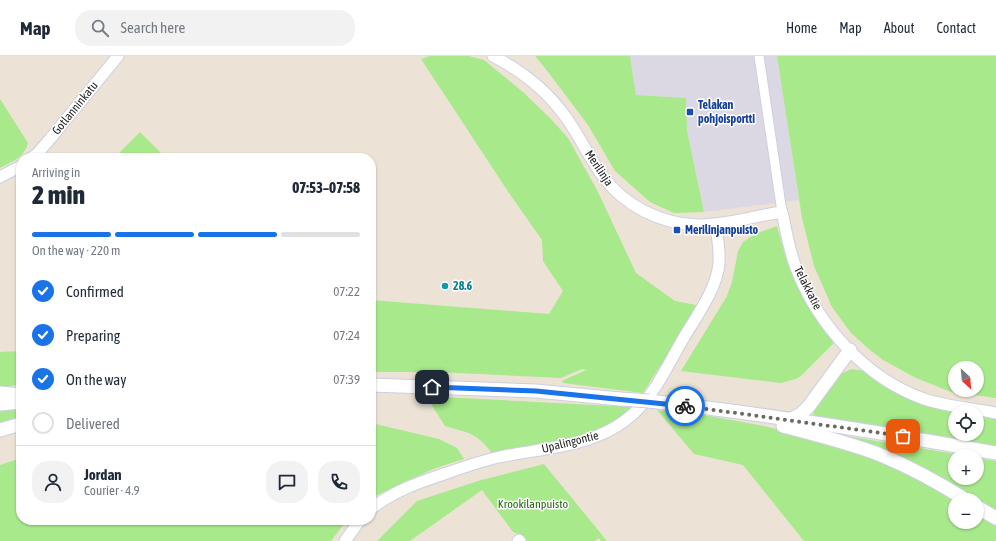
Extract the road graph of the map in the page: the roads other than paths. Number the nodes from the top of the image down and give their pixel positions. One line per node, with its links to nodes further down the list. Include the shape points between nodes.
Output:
1 (118, 56): 4 (street, Gotlanninkatu)
2 (493, 56): 8 (street, Merilinja, via 525,77 552,101 602,175 626,201 668,221)
3 (759, 56): 7 (street, Telakkatie)
4 (38, 153)
5 (16, 169): 6 (street)
6 (0, 178)
7 (782, 212): 8 (street, Merilinja); 9 (street, Telakkatie, via 796,267 806,288 837,337)
8 (716, 224): 22 (street, Upalingontie, via 719,264 714,283 659,383 630,416 608,432 589,440 486,460 402,490)
9 (850, 350): 16 (street, Telakkatie, via 876,373 906,392 936,403); 17 (main road, via 809,406 802,414)
10 (376, 385): 15 (main road, bridge, via 528,390)
11 (0, 393): 12 (main road)
12 (16, 395)
13 (16, 402): 14 (main road)
14 (0, 404)
15 (729, 411): 17 (main road); 21 (main road, via 882,455 922,473)
16 (996, 413)
17 (790, 420): 20 (main road)
18 (16, 425): 19 (main road)
19 (0, 430)
20 (996, 453)
21 (955, 493)
22 (376, 506)
23 (984, 511): 24 (main road)
24 (996, 518)
25 (356, 525): 26 (street)
26 (344, 541)

